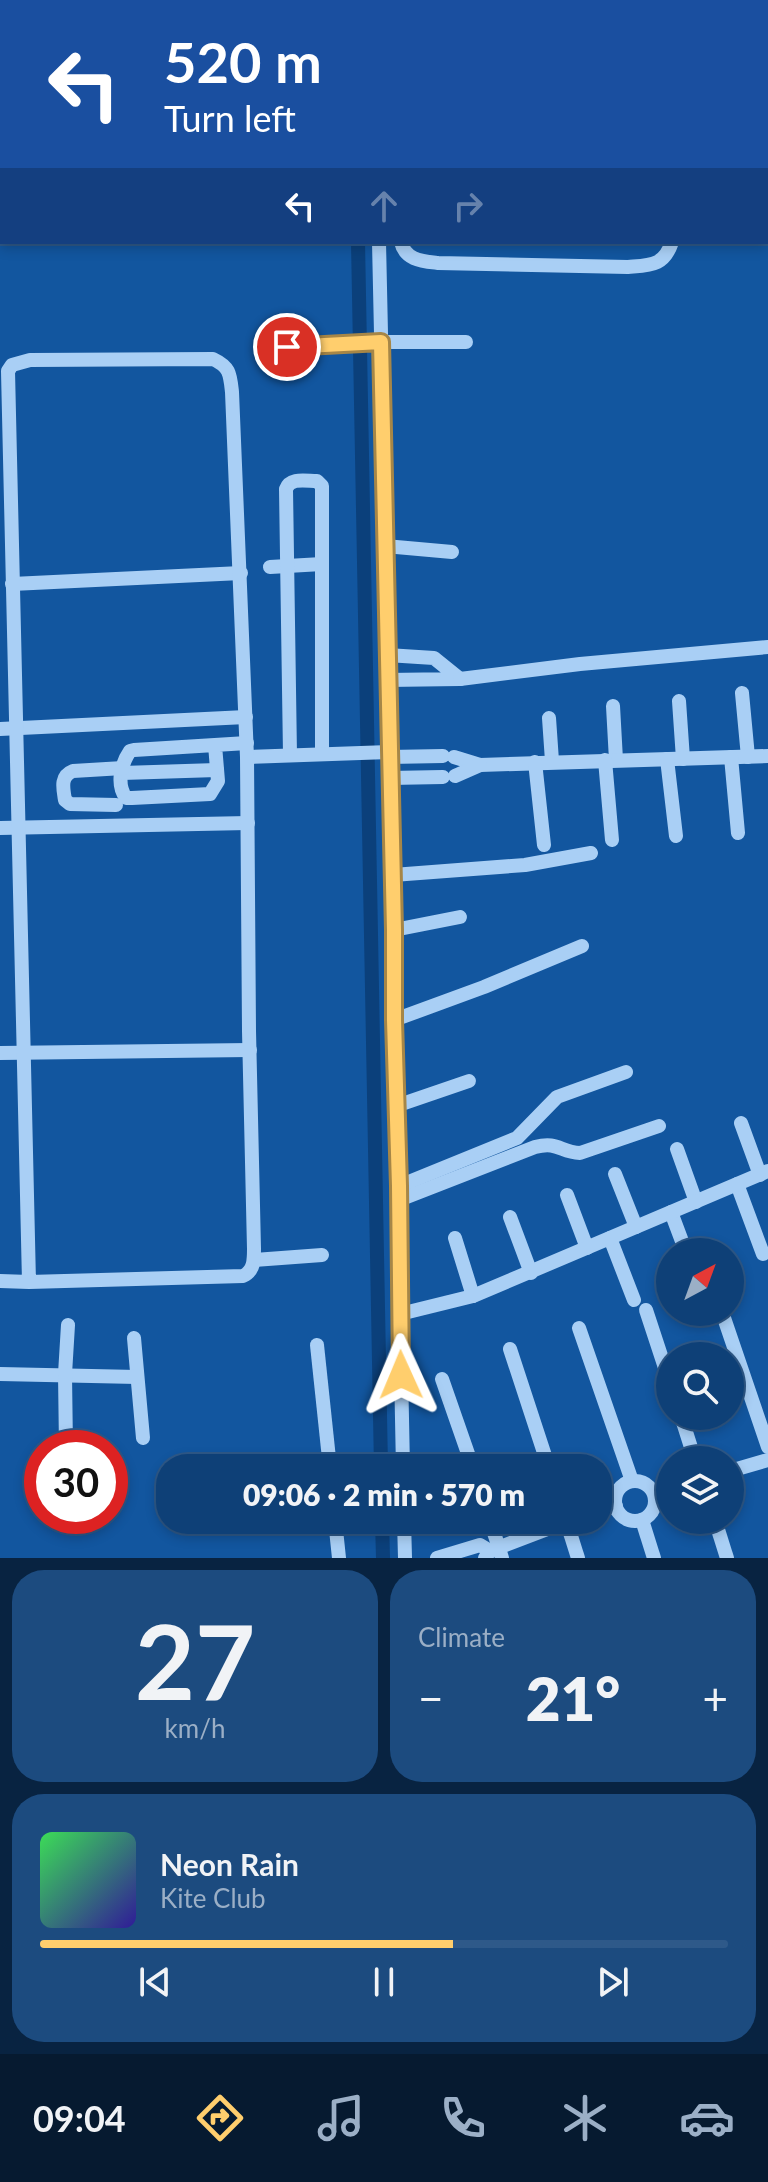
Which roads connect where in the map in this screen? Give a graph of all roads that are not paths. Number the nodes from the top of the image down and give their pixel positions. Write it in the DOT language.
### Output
graph roads {
  1 [pos="379,244"];
  2 [pos="401,244"];
  3 [pos="671,244"];
  4 [pos="373,342"];
  5 [pos="466,342"];
  6 [pos="287,347"];
  7 [pos="385,546"];
  8 [pos="452,552"];
  9 [pos="322,564"];
  10 [pos="288,566"];
  11 [pos="270,567"];
  12 [pos="241,573"];
  13 [pos="12,584"];
  14 [pos="768,647"];
  15 [pos="387,655"];
  16 [pos="460,679"];
  17 [pos="387,680"];
  18 [pos="742,693"];
  19 [pos="679,701"];
  20 [pos="613,706"];
  21 [pos="246,717"];
  22 [pos="549,718"];
  23 [pos="17,728"];
  24 [pos="0,729"];
  25 [pos="215,745"];
  26 [pos="247,750"];
  27 [pos="322,754"];
  28 [pos="389,754"];
  29 [pos="290,755"];
  30 [pos="768,756"];
  31 [pos="731,757"];
  32 [pos="748,757"];
  33 [pos="667,759"];
  34 [pos="683,759"];
  35 [pos="610,760"];
  36 [pos="552,761"];
  37 [pos="535,762"];
  38 [pos="480,765"];
  39 [pos="122,770"];
  40 [pos="217,770"];
  41 [pos="390,778"];
  42 [pos="116,805"];
  43 [pos="248,823"];
  44 [pos="0,828"];
  45 [pos="20,828"];
  46 [pos="738,833"];
  47 [pos="676,836"];
  48 [pos="612,840"];
  49 [pos="544,845"];
  50 [pos="591,853"];
  51 [pos="393,875"];
  52 [pos="460,917"];
  53 [pos="394,930"];
  54 [pos="582,946"];
  55 [pos="394,1020"];
  56 [pos="250,1050"];
  57 [pos="25,1052"];
  58 [pos="0,1053"];
  59 [pos="626,1072"];
  60 [pos="469,1081"];
  61 [pos="396,1106"];
  62 [pos="741,1123"];
  63 [pos="659,1126"];
  64 [pos="677,1149"];
  65 [pos="764,1173"];
  66 [pos="615,1174"];
  67 [pos="737,1184"];
  68 [pos="399,1193"];
  69 [pos="567,1195"];
  70 [pos="696,1202"];
  71 [pos="671,1212"];
  72 [pos="510,1217"];
  73 [pos="636,1227"];
  74 [pos="455,1238"];
  75 [pos="610,1238"];
  76 [pos="681,1238"];
  77 [pos="587,1248"];
  78 [pos="763,1254"];
  79 [pos="322,1255"];
  80 [pos="254,1260"];
  81 [pos="531,1273"];
  82 [pos="0,1281"];
  83 [pos="29,1282"];
  84 [pos="473,1296"];
  85 [pos="634,1300"];
  86 [pos="646,1310"];
  87 [pos="400,1314"];
  88 [pos="68,1325"];
  89 [pos="727,1326"];
  90 [pos="579,1328"];
  91 [pos="134,1338"];
  92 [pos="657,1342"];
  93 [pos="317,1345"];
  94 [pos="510,1349"];
  95 [pos="0,1374"];
  96 [pos="65,1374"];
  97 [pos="137,1377"];
  98 [pos="442,1379"];
  99 [pos="66,1430"];
  100 [pos="143,1438"];
  101 [pos="768,1447"];
  102 [pos="329,1454"];
  103 [pos="403,1454"];
  104 [pos="468,1454"];
  105 [pos="544,1454"];
  106 [pos="768,1460"];
  107 [pos="744,1467"];
  108 [pos="632,1481"];
  109 [pos="654,1493"];
  110 [pos="616,1506"];
  111 [pos="612,1507"];
  112 [pos="642,1520"];
  113 [pos="336,1534"];
  114 [pos="404,1534"];
  115 [pos="492,1534"];
  116 [pos="538,1534"];
  117 [pos="572,1534"];
  118 [pos="719,1534"];
  119 [pos="494,1554"];
  120 [pos="339,1558"];
  121 [pos="405,1558"];
  122 [pos="437,1558"];
  123 [pos="578,1558"];
  124 [pos="654,1558"];
  125 [pos="727,1558"];
  1 -- 4 [label="street"];
  2 -- 3 [label="street"];
  4 -- 5 [label="street"];
  4 -- 6 [label="street"];
  4 -- 7 [label="street"];
  7 -- 8 [label="street"];
  7 -- 15 [label="street"];
  9 -- 10 [label="street"];
  9 -- 10 [label="street"];
  9 -- 27 [label="street"];
  10 -- 11 [label="street"];
  10 -- 29 [label="street"];
  12 -- 13 [label="street"];
  12 -- 13 [label="street"];
  12 -- 21 [label="street"];
  13 -- 23 [label="street"];
  14 -- 16 [label="street"];
  15 -- 16 [label="street"];
  15 -- 17 [label="street"];
  16 -- 17 [label="street"];
  17 -- 28 [label="street"];
  18 -- 32 [label="street"];
  19 -- 34 [label="street"];
  20 -- 35 [label="street"];
  21 -- 23 [label="street"];
  21 -- 26 [label="street"];
  22 -- 36 [label="street"];
  23 -- 24 [label="street"];
  23 -- 45 [label="street"];
  25 -- 26 [label="street"];
  25 -- 39 [label="street"];
  25 -- 40 [label="street"];
  26 -- 29 [label="street"];
  26 -- 43 [label="street"];
  27 -- 28 [label="street"];
  27 -- 29 [label="street"];
  28 -- 38 [label="street"];
  28 -- 41 [label="street"];
  30 -- 32 [label="street"];
  31 -- 32 [label="street"];
  31 -- 34 [label="street"];
  31 -- 46 [label="street"];
  33 -- 34 [label="street"];
  33 -- 35 [label="street"];
  33 -- 47 [label="street"];
  35 -- 36 [label="street"];
  35 -- 48 [label="street"];
  36 -- 37 [label="street"];
  37 -- 38 [label="street"];
  37 -- 49 [label="street"];
  38 -- 41 [label="street"];
  39 -- 40 [label="street"];
  39 -- 40 [label="street"];
  39 -- 42 [label="street"];
  41 -- 51 [label="street"];
  43 -- 45 [label="street"];
  43 -- 56 [label="street"];
  44 -- 45 [label="street"];
  45 -- 57 [label="street"];
  50 -- 51 [label="street"];
  51 -- 53 [label="street"];
  52 -- 53 [label="street"];
  53 -- 55 [label="street"];
  54 -- 55 [label="street"];
  55 -- 61 [label="street"];
  56 -- 57 [label="street"];
  56 -- 80 [label="street"];
  57 -- 58 [label="street"];
  57 -- 83 [label="street"];
  59 -- 68 [label="street"];
  60 -- 61 [label="street"];
  61 -- 68 [label="street"];
  62 -- 65 [label="street"];
  63 -- 68 [label="street"];
  64 -- 70 [label="street"];
  65 -- 67 [label="street"];
  66 -- 73 [label="street"];
  67 -- 70 [label="street"];
  67 -- 78 [label="street"];
  68 -- 87 [label="street"];
  69 -- 77 [label="street"];
  70 -- 71 [label="street"];
  71 -- 73 [label="street"];
  71 -- 76 [label="street"];
  72 -- 81 [label="street"];
  73 -- 75 [label="street"];
  74 -- 84 [label="street"];
  75 -- 77 [label="street"];
  75 -- 85 [label="street"];
  77 -- 81 [label="street"];
  79 -- 80 [label="street"];
  80 -- 83 [label="street"];
  81 -- 84 [label="street"];
  82 -- 83 [label="street"];
  84 -- 87 [label="street"];
  86 -- 92 [label="street"];
  87 -- 103 [label="street"];
  88 -- 96 [label="street"];
  89 -- 101 [label="street"];
  90 -- 108 [label="street"];
  91 -- 97 [label="street"];
  93 -- 102 [label="street"];
  94 -- 105 [label="street"];
  95 -- 96 [label="street"];
  96 -- 97 [label="street"];
  96 -- 99 [label="street"];
  97 -- 100 [label="street"];
  98 -- 104 [label="street"];
  106 -- 107 [label="street"];
  108 -- 109 [label="street"];
  108 -- 110 [label="street"];
  109 -- 112 [label="street"];
  110 -- 111 [label="street"];
  110 -- 112 [label="street"];
  112 -- 124 [label="street"];
  113 -- 120 [label="street"];
  114 -- 121 [label="street"];
  115 -- 119 [label="street"];
  116 -- 119 [label="street"];
  117 -- 123 [label="street"];
  118 -- 125 [label="street"];
  119 -- 122 [label="street"];
}
